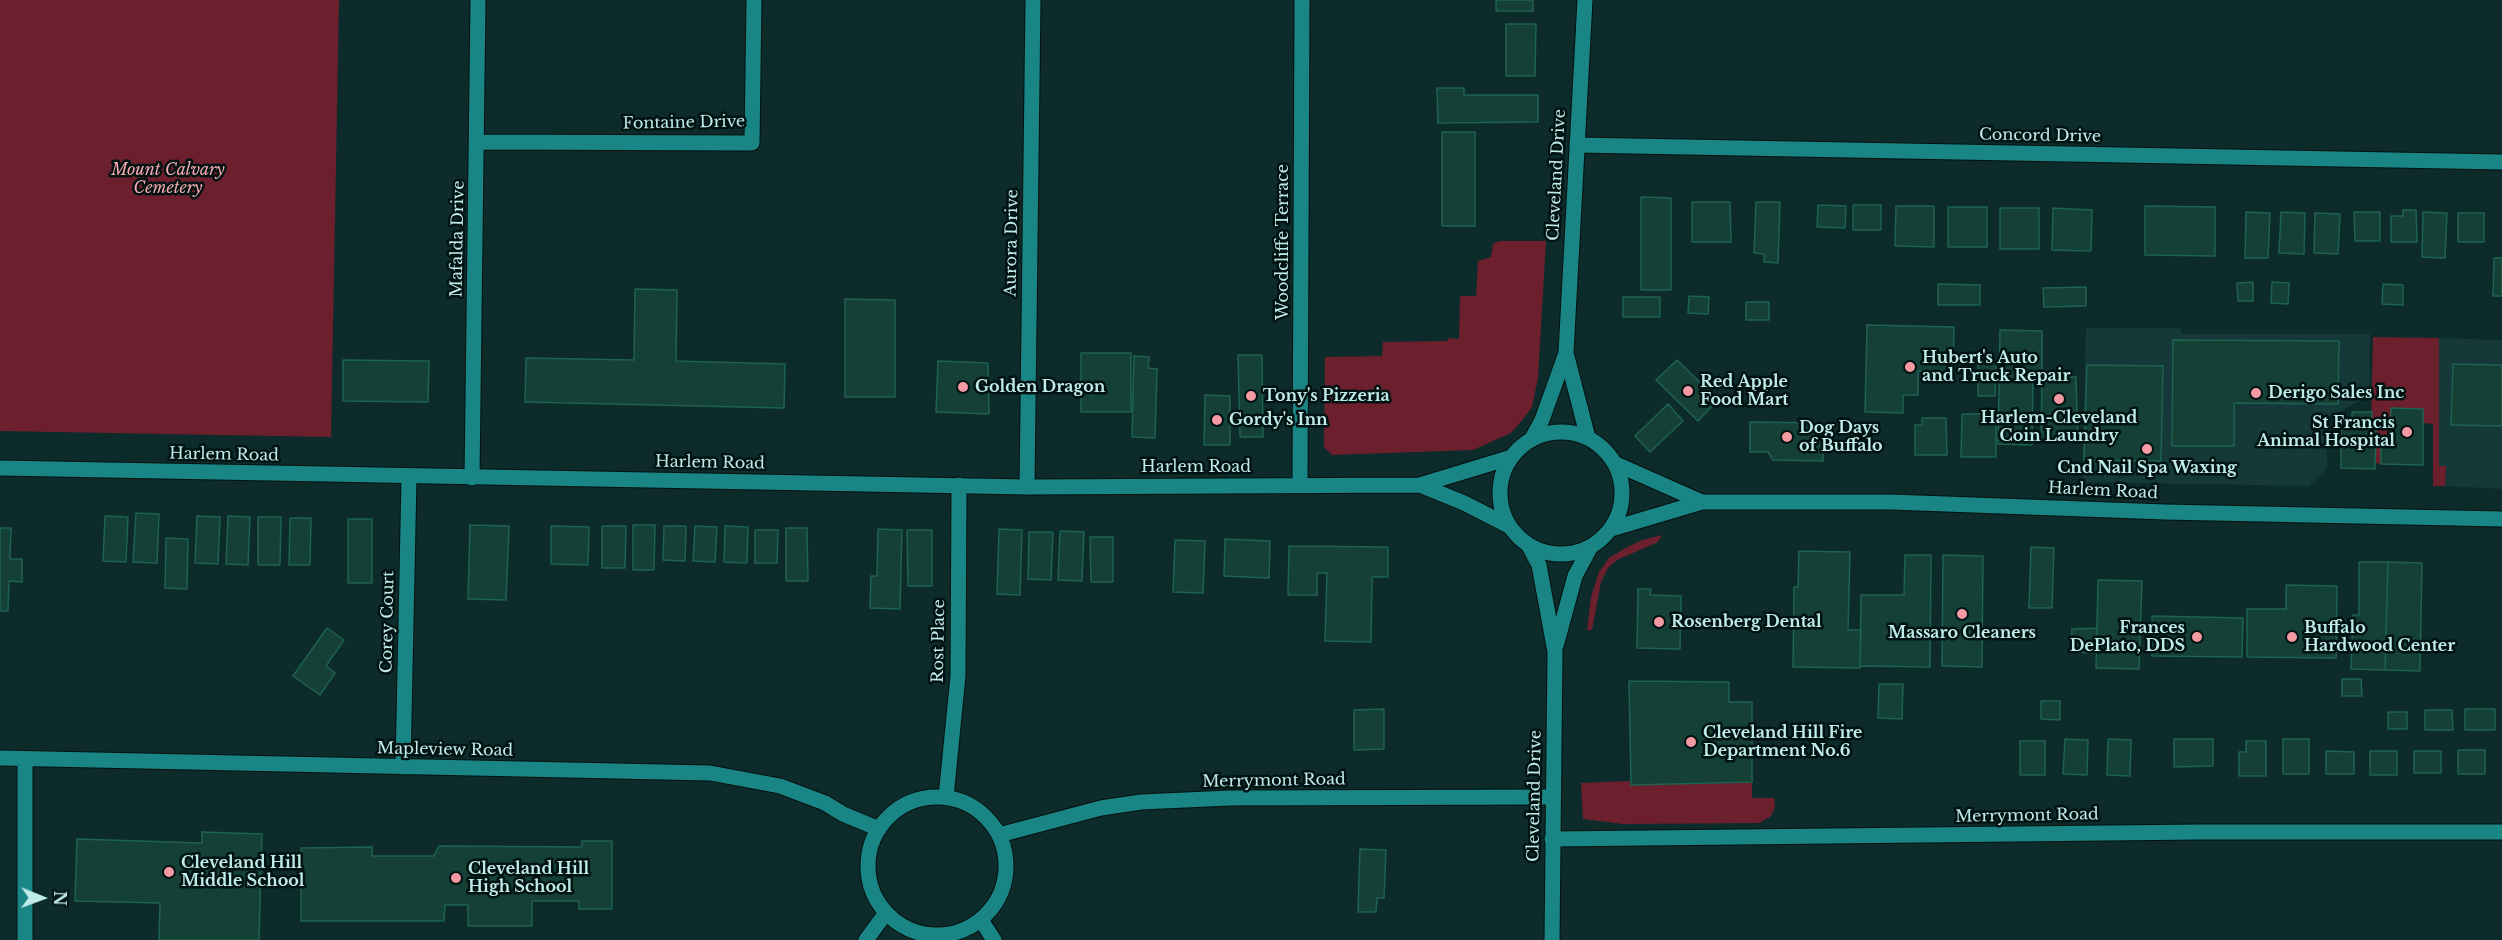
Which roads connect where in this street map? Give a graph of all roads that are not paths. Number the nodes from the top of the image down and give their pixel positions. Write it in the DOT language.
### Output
graph roads {
  1 [pos="478,0"];
  2 [pos="754,0"];
  3 [pos="1033,0"];
  4 [pos="1302,0"];
  5 [pos="1585,0"];
  6 [pos="477,142"];
  7 [pos="1577,146"];
  8 [pos="2502,162"];
  9 [pos="1566,353"];
  10 [pos="1588,438"];
  11 [pos="1531,441"];
  12 [pos="1512,457"];
  13 [pos="1614,463"];
  14 [pos="0,468"];
  15 [pos="409,477"];
  16 [pos="472,478"];
  17 [pos="1300,484"];
  18 [pos="959,485"];
  19 [pos="1420,485"];
  20 [pos="1027,487"];
  21 [pos="1702,502"];
  22 [pos="2502,519"];
  23 [pos="1509,526"];
  24 [pos="1611,529"];
  25 [pos="1529,546"];
  26 [pos="1590,548"];
  27 [pos="1555,652"];
  28 [pos="0,759"];
  29 [pos="25,759"];
  30 [pos="403,767"];
  31 [pos="946,797"];
  32 [pos="1553,797"];
  33 [pos="879,829"];
  34 [pos="2502,832"];
  35 [pos="999,835"];
  36 [pos="1552,839"];
  37 [pos="886,913"];
  38 [pos="981,920"];
  39 [pos="25,940"];
  40 [pos="866,940"];
  41 [pos="994,940"];
  42 [pos="1552,940"];
  1 -- 6 [label="street, Mafalda Drive"];
  2 -- 6 [label="street, Fontaine Drive"];
  3 -- 20 [label="street, Aurora Drive"];
  4 -- 17 [label="street, Woodcliffe Terrace"];
  5 -- 7 [label="street, Cleveland Drive"];
  6 -- 16 [label="street, Mafalda Drive"];
  7 -- 8 [label="street, Concord Drive"];
  7 -- 9 [label="street, Cleveland Drive"];
  9 -- 10 [label="street, Cleveland Drive"];
  9 -- 11 [label="street, Cleveland Drive"];
  10 -- 11 [label="street"];
  10 -- 13 [label="street"];
  11 -- 12 [label="street"];
  12 -- 19 [label="street, Harlem Road"];
  12 -- 23 [label="street"];
  13 -- 21 [label="street, Harlem Road"];
  13 -- 24 [label="street"];
  14 -- 15 [label="street, Harlem Road"];
  15 -- 16 [label="street, Harlem Road"];
  15 -- 30 [label="street, Corey Court"];
  16 -- 18 [label="street, Harlem Road"];
  17 -- 19 [label="street, Harlem Road"];
  17 -- 20 [label="street, Harlem Road"];
  18 -- 20 [label="street, Harlem Road"];
  18 -- 31 [label="street, Rost Place"];
  19 -- 23 [label="street, Harlem Road"];
  21 -- 22 [label="street, Harlem Road"];
  21 -- 24 [label="street, Harlem Road"];
  23 -- 25 [label="street"];
  24 -- 26 [label="street"];
  25 -- 26 [label="street"];
  25 -- 27 [label="street, Cleveland Drive"];
  26 -- 27 [label="street, Cleveland Drive"];
  27 -- 32 [label="street, Cleveland Drive"];
  28 -- 29 [label="street, Mapleview Road"];
  29 -- 30 [label="street, Mapleview Road"];
  29 -- 39 [label="street"];
  30 -- 33 [label="street, Mapleview Road"];
  31 -- 33 [label="street"];
  31 -- 35 [label="street"];
  32 -- 35 [label="street, Merrymont Road"];
  32 -- 36 [label="street, Cleveland Drive"];
  33 -- 37 [label="street"];
  34 -- 36 [label="street, Merrymont Road"];
  35 -- 38 [label="street"];
  36 -- 42 [label="street, Cleveland Drive"];
  37 -- 38 [label="street"];
  37 -- 40 [label="street"];
  38 -- 41 [label="street"];
}
